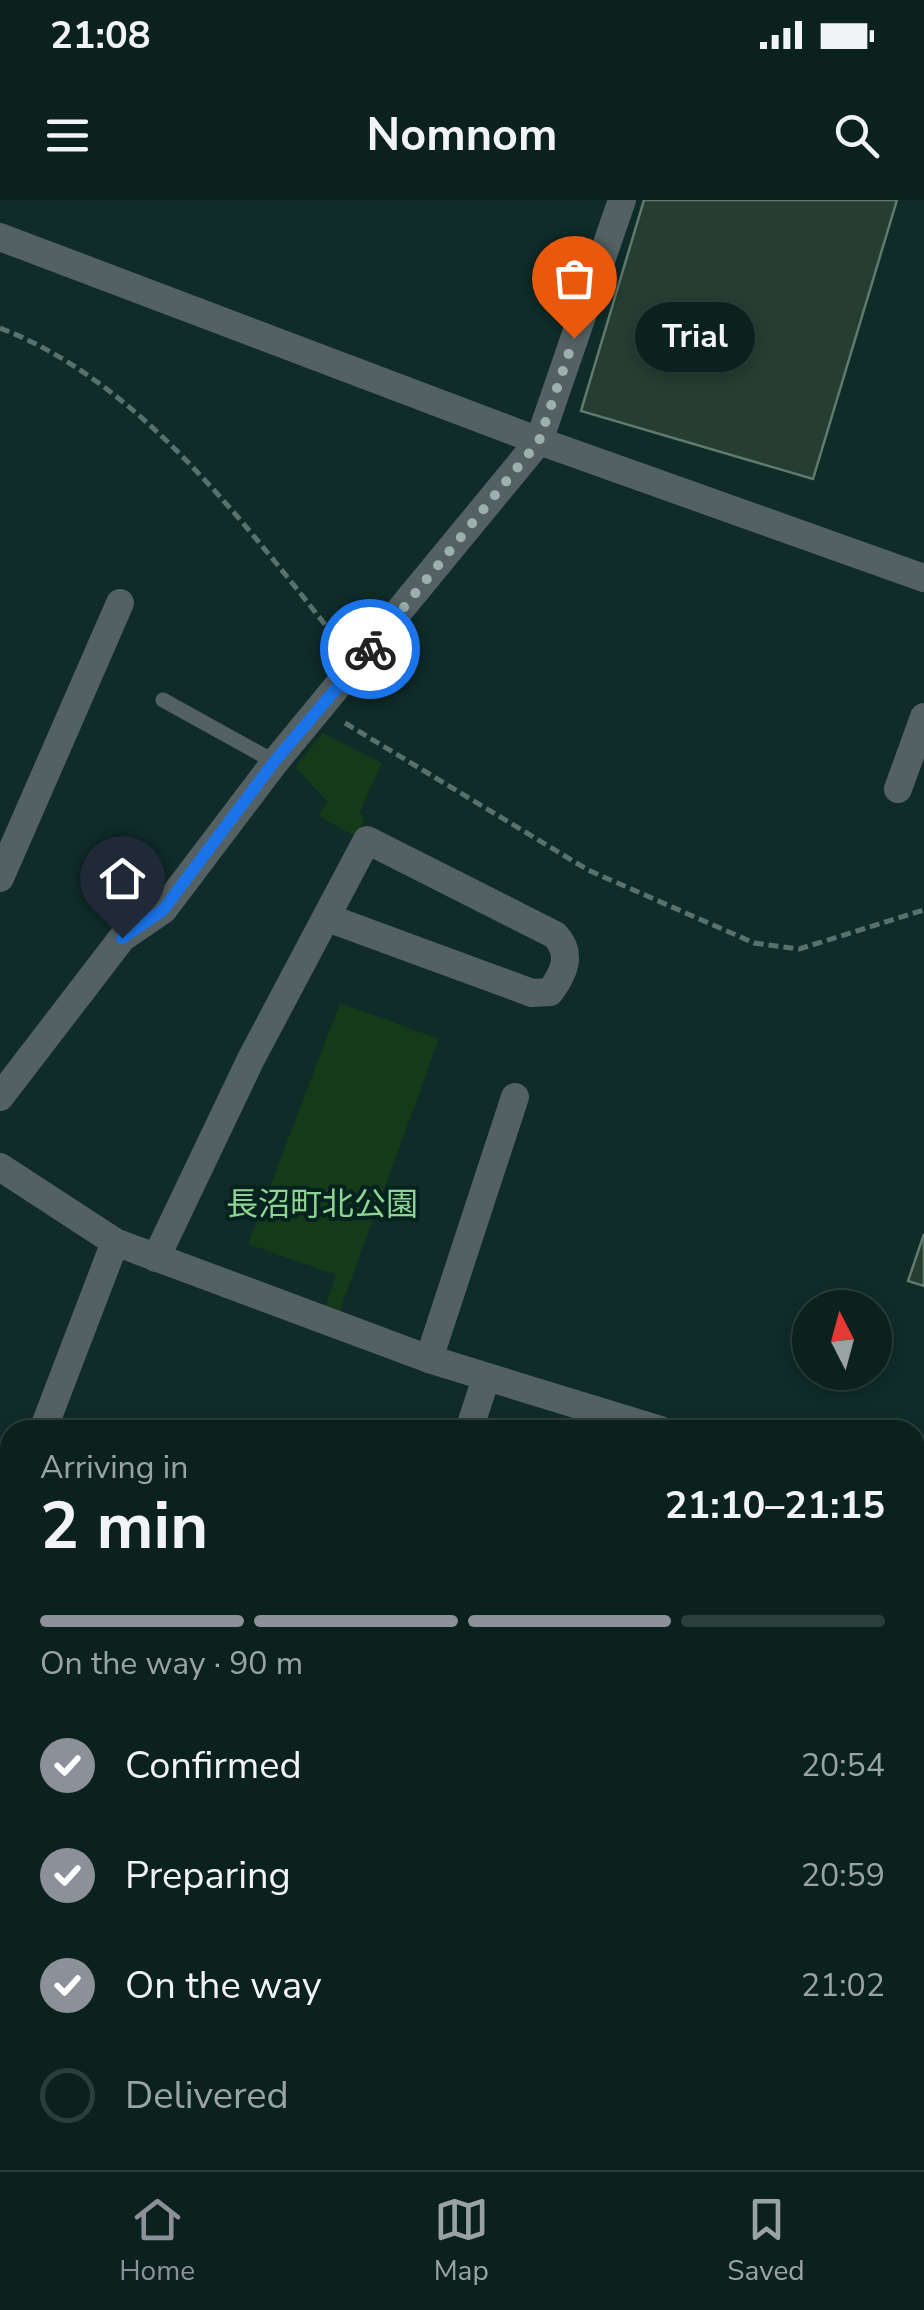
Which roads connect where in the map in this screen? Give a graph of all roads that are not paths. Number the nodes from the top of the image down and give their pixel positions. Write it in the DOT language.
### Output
graph roads {
  1 [pos="622,200"];
  2 [pos="0,237"];
  3 [pos="539,441"];
  4 [pos="924,578"];
  5 [pos="120,603"];
  6 [pos="163,700"];
  7 [pos="924,717"];
  8 [pos="274,762"];
  9 [pos="898,789"];
  10 [pos="0,878"];
  11 [pos="328,918"];
  12 [pos="0,1097"];
  13 [pos="515,1097"];
  14 [pos="0,1166"];
  15 [pos="115,1242"];
  16 [pos="156,1258"];
  17 [pos="429,1359"];
  18 [pos="486,1378"];
  19 [pos="47,1420"];
  20 [pos="473,1420"];
  21 [pos="627,1420"];
  1 -- 3 [label="street"];
  2 -- 3 [label="street"];
  3 -- 4 [label="street"];
  3 -- 8 [label="street"];
  5 -- 10 [label="street"];
  6 -- 8 [label="lane"];
  7 -- 9 [label="street"];
  8 -- 12 [label="street"];
  11 -- 11 [label="street"];
  11 -- 16 [label="street"];
  13 -- 17 [label="street"];
  14 -- 15 [label="street"];
  15 -- 16 [label="street"];
  15 -- 19 [label="street"];
  16 -- 17 [label="street"];
  17 -- 18 [label="street"];
  18 -- 20 [label="street"];
  18 -- 21 [label="street"];
}
